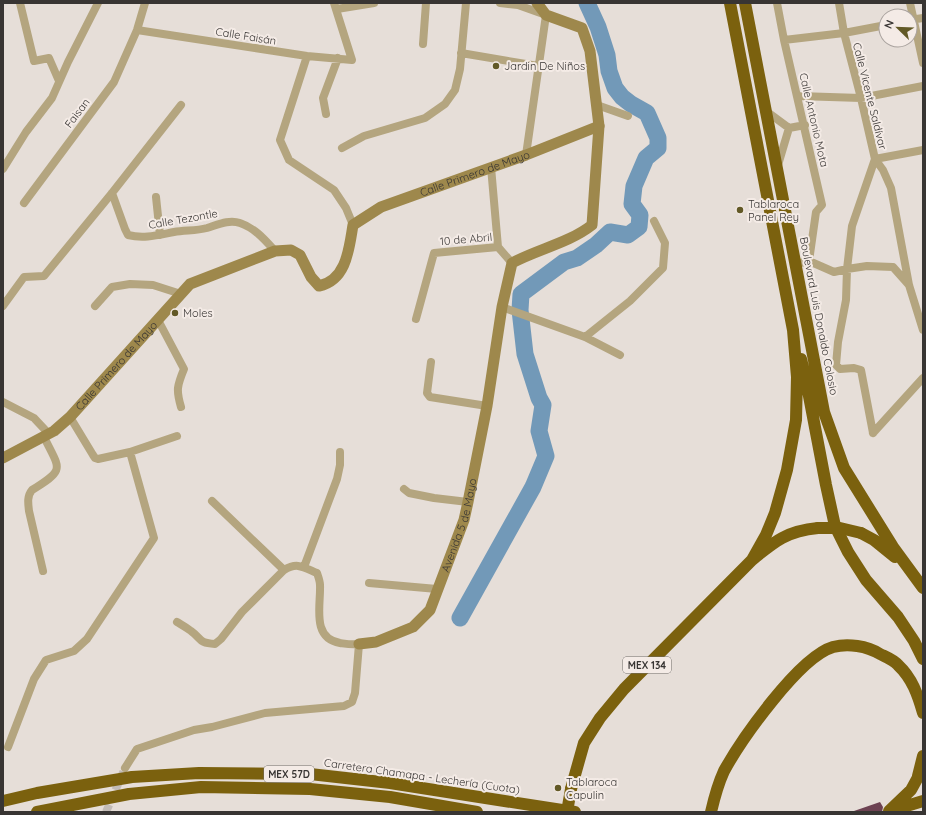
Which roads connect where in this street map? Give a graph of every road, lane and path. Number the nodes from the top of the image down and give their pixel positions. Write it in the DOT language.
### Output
graph roads {
  1 [pos="20,3"];
  2 [pos="98,3"];
  3 [pos="145,3"];
  4 [pos="374,3"];
  5 [pos="426,3"];
  6 [pos="466,3"];
  7 [pos="500,3"];
  8 [pos="537,3"];
  9 [pos="745,3"];
  10 [pos="777,3"];
  11 [pos="839,3"];
  12 [pos="729,5"];
  13 [pos="336,6"];
  14 [pos="546,14"];
  15 [pos="878,27"];
  16 [pos="137,30"];
  17 [pos="844,33"];
  18 [pos="784,40"];
  19 [pos="423,44"];
  20 [pos="918,44"];
  21 [pos="461,53"];
  22 [pos="307,56"];
  23 [pos="338,58"];
  24 [pos="923,64"];
  25 [pos="538,66"];
  26 [pos="60,81"];
  27 [pos="923,86"];
  28 [pos="798,96"];
  29 [pos="861,98"];
  30 [pos="181,105"];
  31 [pos="597,105"];
  32 [pos="766,111"];
  33 [pos="326,114"];
  34 [pos="628,116"];
  35 [pos="805,125"];
  36 [pos="599,126"];
  37 [pos="789,128"];
  38 [pos="342,148"];
  39 [pos="923,150"];
  40 [pos="526,155"];
  41 [pos="875,160"];
  42 [pos="491,167"];
  43 [pos="776,169"];
  44 [pos="3,170"];
  45 [pos="112,193"];
  46 [pos="156,197"];
  47 [pos="24,203"];
  48 [pos="654,221"];
  49 [pos="352,224"];
  50 [pos="160,236"];
  51 [pos="498,247"];
  52 [pos="275,251"];
  53 [pos="809,261"];
  54 [pos="512,263"];
  55 [pos="796,264"];
  56 [pos="847,269"];
  57 [pos="909,285"];
  58 [pos="181,294"];
  59 [pos="3,306"];
  60 [pos="95,306"];
  61 [pos="502,308"];
  62 [pos="416,319"];
  63 [pos="158,320"];
  64 [pos="793,330"];
  65 [pos="923,330"];
  66 [pos="585,337"];
  67 [pos="620,355"];
  68 [pos="431,362"];
  69 [pos="923,378"];
  70 [pos="3,402"];
  71 [pos="487,406"];
  72 [pos="181,407"];
  73 [pos="70,417"];
  74 [pos="47,435"];
  75 [pos="177,436"];
  76 [pos="130,452"];
  77 [pos="340,452"];
  78 [pos="3,458"];
  79 [pos="404,489"];
  80 [pos="212,501"];
  81 [pos="468,502"];
  82 [pos="752,560"];
  83 [pos="304,567"];
  84 [pos="284,570"];
  85 [pos="43,571"];
  86 [pos="911,572"];
  87 [pos="369,583"];
  88 [pos="923,588"];
  89 [pos="437,589"];
  90 [pos="177,622"];
  91 [pos="358,644"];
  92 [pos="923,659"];
  93 [pos="923,713"];
  94 [pos="8,747"];
  95 [pos="923,756"];
  96 [pos="125,768"];
  97 [pos="923,768"];
  98 [pos="918,780"];
  99 [pos="3,801"];
  100 [pos="923,801"];
  101 [pos="712,807"];
  102 [pos="887,811"];
  103 [pos="37,812"];
  104 [pos="477,812"];
  105 [pos="567,812"];
  106 [pos="575,812"];
  1 -- 26 [label="street"];
  2 -- 26 [label="street"];
  3 -- 16 [label="street, Faisan"];
  4 -- 13 [label="street"];
  5 -- 19 [label="street"];
  6 -- 21 [label="street"];
  7 -- 14 [label="street"];
  8 -- 14 [label="street"];
  9 -- 32 [label="highway, Boulevard Luis Donaldo Colosio"];
  10 -- 18 [label="street, Calle Antonio Mota"];
  11 -- 17 [label="street, Calle Vicente Saldívar"];
  12 -- 64 [label="highway"];
  13 -- 23 [label="street, Calle Faisán"];
  14 -- 25 [label="street"];
  14 -- 31 [label="street"];
  15 -- 17 [label="street"];
  16 -- 22 [label="street, Calle Faisán"];
  16 -- 47 [label="street, Faisan"];
  17 -- 18 [label="street"];
  17 -- 29 [label="street, Calle Vicente Saldívar"];
  18 -- 28 [label="street, Calle Antonio Mota"];
  20 -- 24 [label="street"];
  21 -- 25 [label="street"];
  21 -- 38 [label="street"];
  22 -- 23 [label="street, Calle Faisán"];
  22 -- 49 [label="street, Calle Primero de Mayo"];
  23 -- 33 [label="street"];
  25 -- 40 [label="street"];
  26 -- 44 [label="street"];
  27 -- 29 [label="street"];
  28 -- 29 [label="street"];
  28 -- 35 [label="street, Calle Antonio Mota"];
  29 -- 41 [label="street, Calle Vicente Saldívar"];
  30 -- 45 [label="street"];
  31 -- 34 [label="street"];
  31 -- 36 [label="street"];
  32 -- 37 [label="street"];
  32 -- 43 [label="highway, Boulevard Luis Donaldo Colosio"];
  35 -- 37 [label="street"];
  35 -- 53 [label="street, Calle Antonio Mota"];
  36 -- 40 [label="street, Calle Primero de Mayo"];
  36 -- 54 [label="street"];
  37 -- 43 [label="street"];
  39 -- 41 [label="street"];
  40 -- 42 [label="street, Calle Primero de Mayo"];
  41 -- 56 [label="street"];
  41 -- 57 [label="street, Calle Vicente Saldívar"];
  42 -- 49 [label="street, Calle Primero de Mayo"];
  42 -- 51 [label="street"];
  43 -- 55 [label="highway, Boulevard Luis Donaldo Colosio"];
  45 -- 50 [label="street, Calle Tezontle"];
  45 -- 59 [label="street"];
  46 -- 50 [label="street"];
  48 -- 66 [label="street"];
  49 -- 52 [label="street, Calle Primero de Mayo"];
  50 -- 52 [label="street, Calle Tezontle"];
  51 -- 54 [label="street, 10 de Abril"];
  51 -- 62 [label="street, 10 de Abril"];
  52 -- 58 [label="street, Calle Primero de Mayo"];
  53 -- 55 [label="street"];
  53 -- 56 [label="street"];
  54 -- 61 [label="street, Avenida 5 de Mayo"];
  55 -- 86 [label="highway, Boulevard Luis Donaldo Colosio"];
  56 -- 57 [label="street"];
  56 -- 69 [label="street"];
  57 -- 65 [label="street, Calle Vicente Saldívar"];
  58 -- 60 [label="street"];
  58 -- 63 [label="street, Calle Primero de Mayo"];
  61 -- 66 [label="street"];
  61 -- 71 [label="street, Avenida 5 de Mayo"];
  63 -- 72 [label="street"];
  63 -- 73 [label="street, Calle Primero de Mayo"];
  64 -- 82 [label="highway"];
  64 -- 92 [label="highway"];
  66 -- 67 [label="street"];
  68 -- 71 [label="street"];
  70 -- 74 [label="street"];
  71 -- 81 [label="street, Avenida 5 de Mayo"];
  73 -- 74 [label="street, Calle Primero de Mayo"];
  73 -- 76 [label="street"];
  74 -- 78 [label="street, Calle Primero de Mayo"];
  74 -- 85 [label="street"];
  75 -- 76 [label="street"];
  76 -- 94 [label="street"];
  77 -- 83 [label="street"];
  79 -- 81 [label="street"];
  80 -- 84 [label="street"];
  81 -- 89 [label="street, Avenida 5 de Mayo"];
  82 -- 86 [label="highway, bridge"];
  82 -- 105 [label="highway, MEX 134, bridge"];
  83 -- 84 [label="street"];
  83 -- 91 [label="street, Avenida 5 de Mayo"];
  84 -- 90 [label="street"];
  86 -- 88 [label="highway, Boulevard Luis Donaldo Colosio"];
  87 -- 89 [label="street"];
  89 -- 91 [label="street, Avenida 5 de Mayo"];
  91 -- 96 [label="street"];
  93 -- 101 [label="highway"];
  95 -- 98 [label="highway"];
  97 -- 98 [label="highway"];
  98 -- 102 [label="highway"];
  99 -- 106 [label="highway, Carretera Chamapa - Lechería (Cuota) / MEX 57D"];
  100 -- 102 [label="highway"];
  103 -- 104 [label="highway, MEX 57D"];
}
